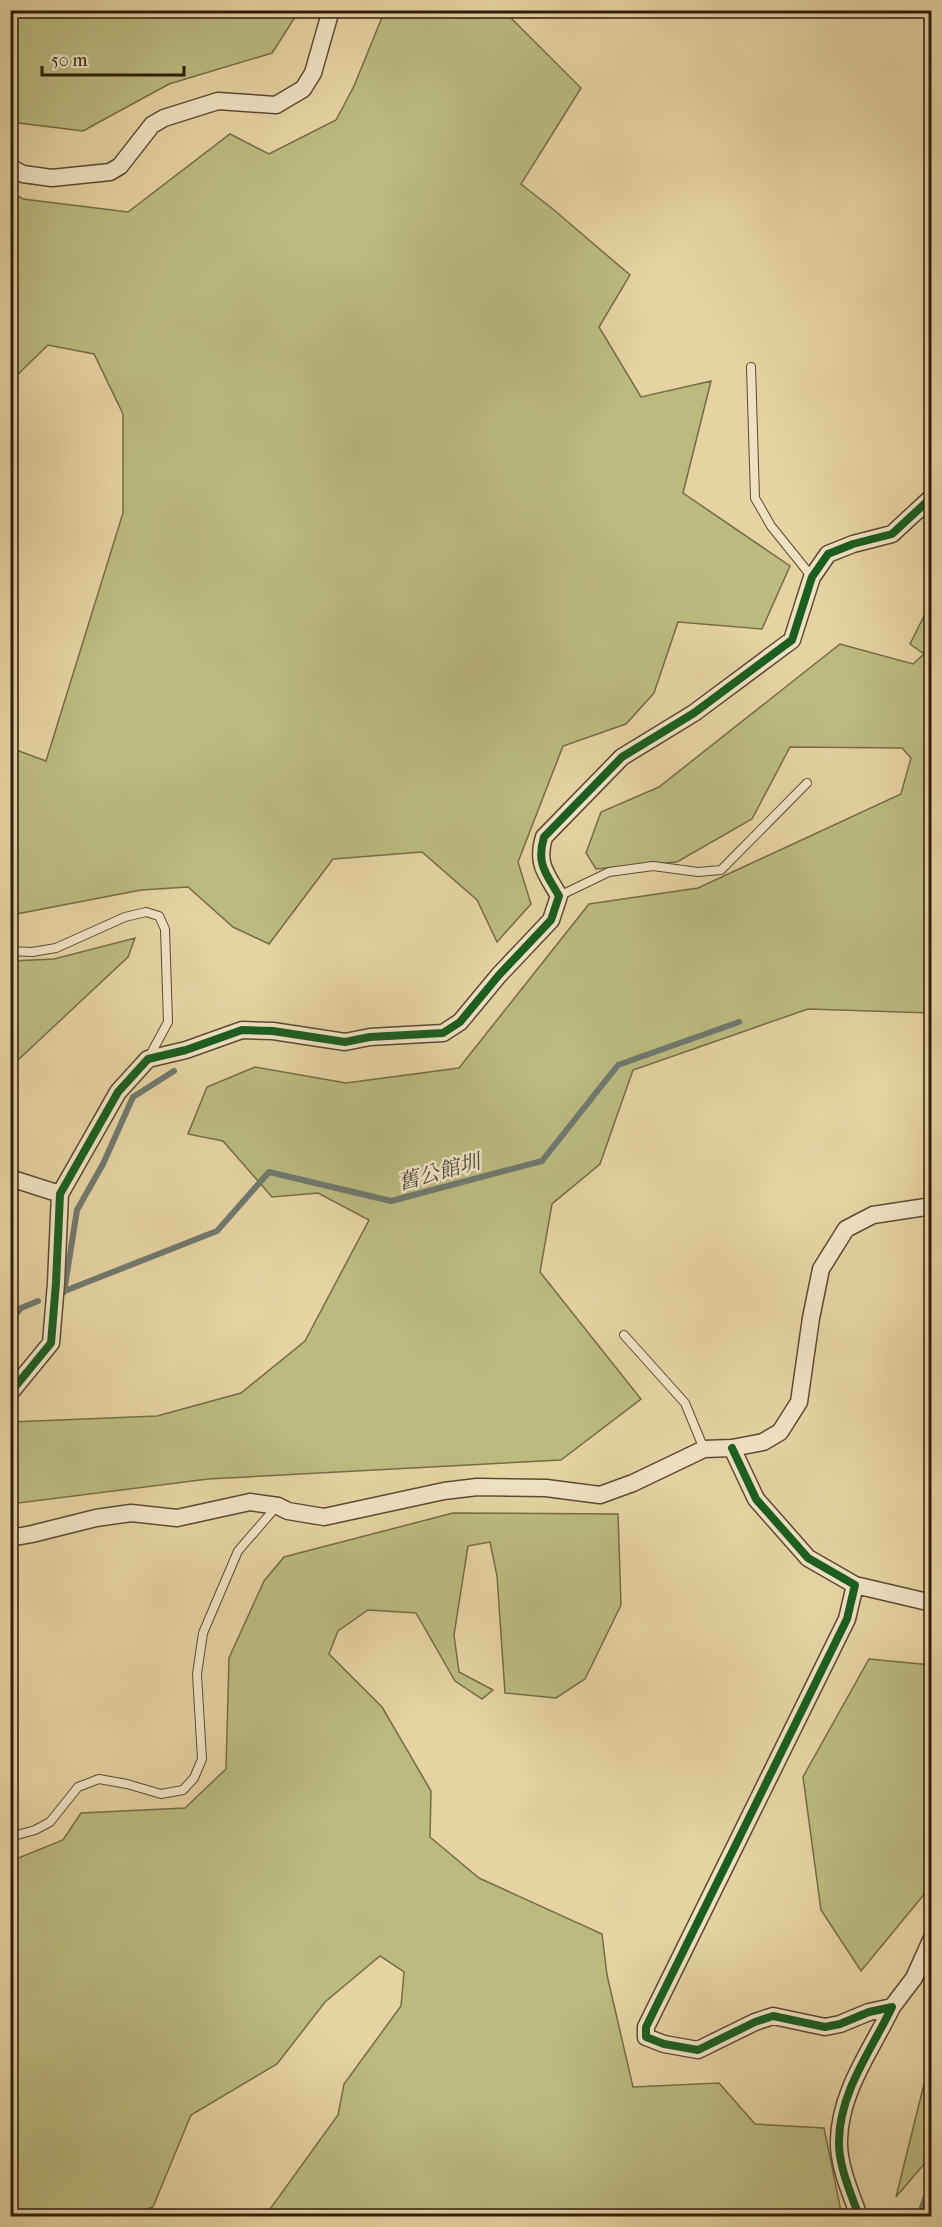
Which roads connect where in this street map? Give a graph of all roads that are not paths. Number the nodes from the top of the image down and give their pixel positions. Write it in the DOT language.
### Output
graph roads {
  1 [pos="331,10"];
  2 [pos="10,167"];
  3 [pos="751,367"];
  4 [pos="932,497"];
  5 [pos="812,577"];
  6 [pos="807,783"];
  7 [pos="559,896"];
  8 [pos="10,951"];
  9 [pos="148,1059"];
  10 [pos="10,1178"];
  11 [pos="60,1194"];
  12 [pos="932,1206"];
  13 [pos="624,1335"];
  14 [pos="10,1393"];
  15 [pos="732,1448"];
  16 [pos="704,1449"];
  17 [pos="278,1506"];
  18 [pos="10,1538"];
  19 [pos="855,1585"];
  20 [pos="932,1603"];
  21 [pos="10,1837"];
  22 [pos="932,1938"];
  23 [pos="892,2007"];
  24 [pos="859,2217"];
  1 -- 2 [label="street"];
  3 -- 5 [label="lane"];
  4 -- 5 [label="street"];
  5 -- 7 [label="street"];
  6 -- 7 [label="lane"];
  7 -- 9 [label="street"];
  8 -- 9 [label="lane"];
  9 -- 11 [label="street"];
  10 -- 11 [label="street"];
  11 -- 14 [label="street"];
  12 -- 15 [label="street"];
  13 -- 16 [label="lane"];
  15 -- 16 [label="street"];
  15 -- 19 [label="street"];
  16 -- 17 [label="street"];
  17 -- 18 [label="street"];
  17 -- 21 [label="lane"];
  19 -- 20 [label="street"];
  19 -- 23 [label="street"];
  22 -- 23 [label="street"];
  23 -- 24 [label="street"];
}
